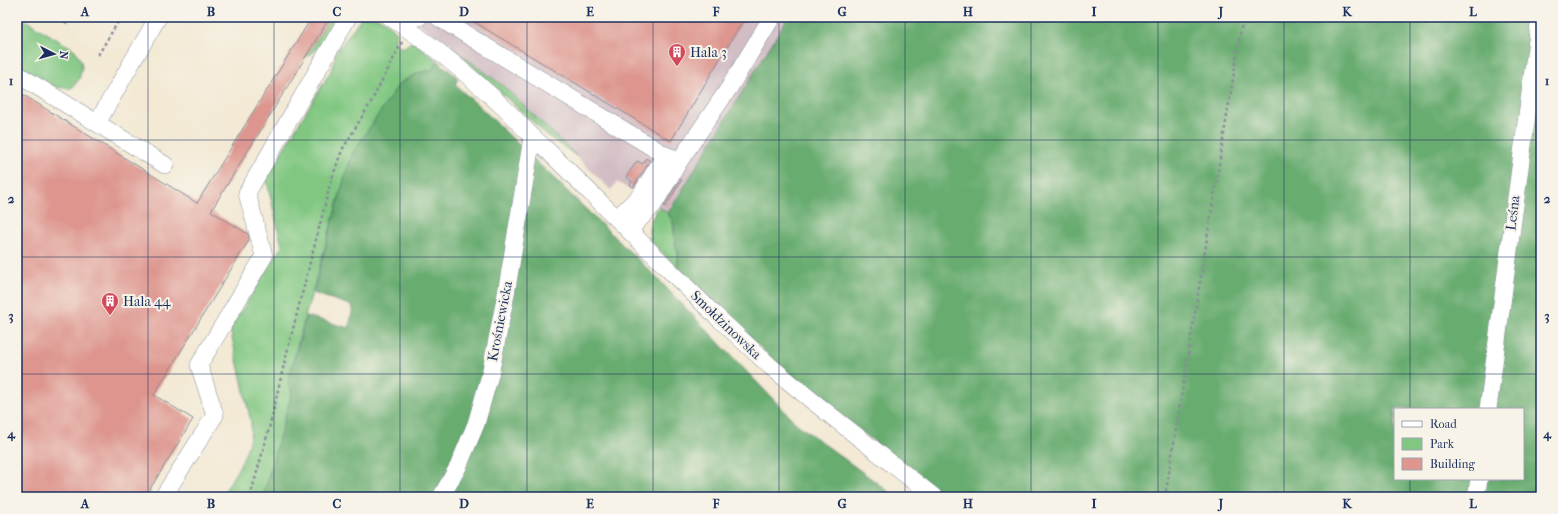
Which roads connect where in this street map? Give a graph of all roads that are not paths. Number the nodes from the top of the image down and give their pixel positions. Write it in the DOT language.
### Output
graph roads {
  1 [pos="158,17"];
  2 [pos="348,17"];
  3 [pos="433,17"];
  4 [pos="772,17"];
  5 [pos="1540,17"];
  6 [pos="404,21"];
  7 [pos="17,74"];
  8 [pos="97,123"];
  9 [pos="532,138"];
  10 [pos="672,158"];
  11 [pos="165,166"];
  12 [pos="623,224"];
  13 [pos="1488,408"];
  14 [pos="1479,480"];
  15 [pos="163,497"];
  16 [pos="441,497"];
  17 [pos="934,497"];
  18 [pos="1476,497"];
  1 -- 8 [label="street"];
  2 -- 15 [label="street"];
  3 -- 10 [label="street"];
  4 -- 10 [label="street"];
  5 -- 13 [label="street, Leśna"];
  6 -- 9 [label="street, Smołdzinowska"];
  7 -- 8 [label="street"];
  8 -- 11 [label="street"];
  9 -- 12 [label="street, Smołdzinowska"];
  9 -- 16 [label="street, Krośniewicka"];
  10 -- 12 [label="street"];
  12 -- 17 [label="street, Smołdzinowska"];
  14 -- 18 [label="street"];
}
